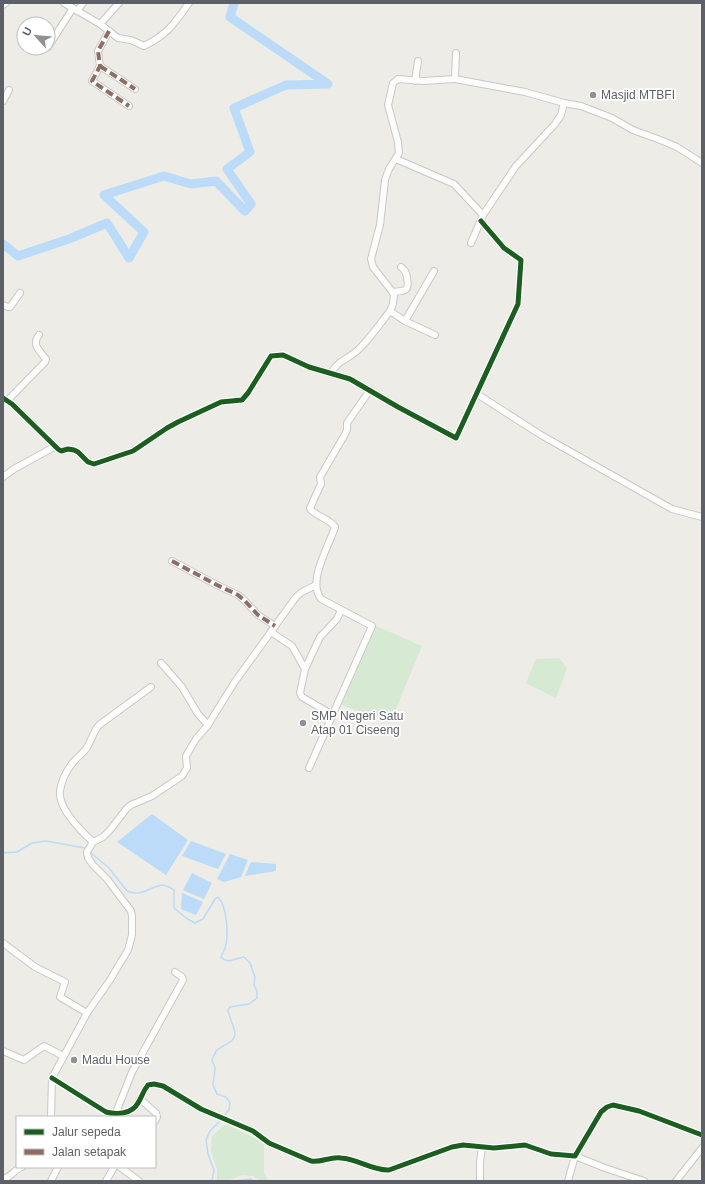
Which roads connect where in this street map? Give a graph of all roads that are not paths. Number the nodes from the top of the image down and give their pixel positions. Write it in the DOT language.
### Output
graph roads {
  1 [pos="6,3"];
  2 [pos="64,3"];
  3 [pos="83,3"];
  4 [pos="119,3"];
  5 [pos="189,3"];
  6 [pos="3,5"];
  7 [pos="75,9"];
  8 [pos="100,24"];
  9 [pos="108,31"];
  10 [pos="56,37"];
  11 [pos="456,53"];
  12 [pos="418,61"];
  13 [pos="100,66"];
  14 [pos="454,79"];
  15 [pos="415,81"];
  16 [pos="135,89"];
  17 [pos="9,90"];
  18 [pos="3,101"];
  19 [pos="564,103"];
  20 [pos="129,106"];
  21 [pos="396,159"];
  22 [pos="702,163"];
  23 [pos="482,218"];
  24 [pos="471,242"];
  25 [pos="402,267"];
  26 [pos="434,271"];
  27 [pos="392,292"];
  28 [pos="20,293"];
  29 [pos="3,304"];
  30 [pos="390,311"];
  31 [pos="405,321"];
  32 [pos="39,335"];
  33 [pos="435,335"];
  34 [pos="331,373"];
  35 [pos="370,390"];
  36 [pos="477,394"];
  37 [pos="5,399"];
  38 [pos="54,447"];
  39 [pos="3,477"];
  40 [pos="702,517"];
  41 [pos="172,562"];
  42 [pos="316,585"];
  43 [pos="341,610"];
  44 [pos="275,626"];
  45 [pos="271,632"];
  46 [pos="161,663"];
  47 [pos="305,668"];
  48 [pos="151,687"];
  49 [pos="332,715"];
  50 [pos="208,725"];
  51 [pos="309,768"];
  52 [pos="92,842"];
  53 [pos="3,943"];
  54 [pos="175,972"];
  55 [pos="86,1013"];
  56 [pos="3,1051"];
  57 [pos="63,1056"];
  58 [pos="52,1078"];
  59 [pos="140,1099"];
  60 [pos="51,1116"];
  61 [pos="116,1116"];
  62 [pos="156,1118"];
  63 [pos="702,1135"];
  64 [pos="482,1147"];
  65 [pos="702,1148"];
  66 [pos="575,1156"];
  67 [pos="20,1168"];
  68 [pos="58,1168"];
  69 [pos="113,1168"];
  70 [pos="121,1168"];
  71 [pos="3,1179"];
  72 [pos="51,1181"];
  73 [pos="106,1181"];
  74 [pos="139,1181"];
  75 [pos="480,1181"];
  76 [pos="568,1181"];
  77 [pos="644,1181"];
  78 [pos="676,1181"];
  1 -- 6 [label="street"];
  2 -- 7 [label="street"];
  3 -- 7 [label="street"];
  4 -- 8 [label="street"];
  5 -- 9 [label="street"];
  7 -- 8 [label="street"];
  7 -- 10 [label="street"];
  8 -- 9 [label="street"];
  9 -- 13 [label="street"];
  11 -- 14 [label="street"];
  12 -- 15 [label="street"];
  13 -- 16 [label="street"];
  13 -- 20 [label="street"];
  14 -- 15 [label="street"];
  14 -- 19 [label="street"];
  15 -- 21 [label="street"];
  17 -- 18 [label="street"];
  19 -- 22 [label="street"];
  19 -- 23 [label="street"];
  21 -- 23 [label="street"];
  21 -- 27 [label="street"];
  23 -- 24 [label="street"];
  23 -- 36 [label="street"];
  25 -- 27 [label="street"];
  26 -- 31 [label="street"];
  27 -- 30 [label="street"];
  28 -- 29 [label="street"];
  30 -- 31 [label="street"];
  30 -- 34 [label="street"];
  31 -- 33 [label="street"];
  32 -- 37 [label="street"];
  34 -- 35 [label="street"];
  34 -- 38 [label="street"];
  35 -- 36 [label="street"];
  35 -- 42 [label="street"];
  36 -- 40 [label="street"];
  37 -- 38 [label="street"];
  38 -- 39 [label="street"];
  41 -- 44 [label="street"];
  42 -- 43 [label="street"];
  42 -- 44 [label="street"];
  43 -- 47 [label="street"];
  43 -- 49 [label="street"];
  44 -- 45 [label="street"];
  45 -- 47 [label="street"];
  45 -- 50 [label="street"];
  46 -- 50 [label="street"];
  47 -- 49 [label="street"];
  48 -- 52 [label="street"];
  49 -- 51 [label="street"];
  50 -- 52 [label="street"];
  52 -- 55 [label="street"];
  53 -- 55 [label="street"];
  54 -- 61 [label="street"];
  55 -- 57 [label="street"];
  56 -- 57 [label="street"];
  57 -- 58 [label="street"];
  58 -- 60 [label="street"];
  58 -- 61 [label="street"];
  59 -- 61 [label="street"];
  59 -- 62 [label="street"];
  59 -- 64 [label="street"];
  63 -- 66 [label="street"];
  64 -- 66 [label="street"];
  64 -- 75 [label="street"];
  65 -- 78 [label="street"];
  66 -- 76 [label="street"];
  66 -- 77 [label="street"];
  67 -- 71 [label="street"];
  68 -- 72 [label="street"];
  69 -- 73 [label="street"];
  70 -- 74 [label="street"];
}
